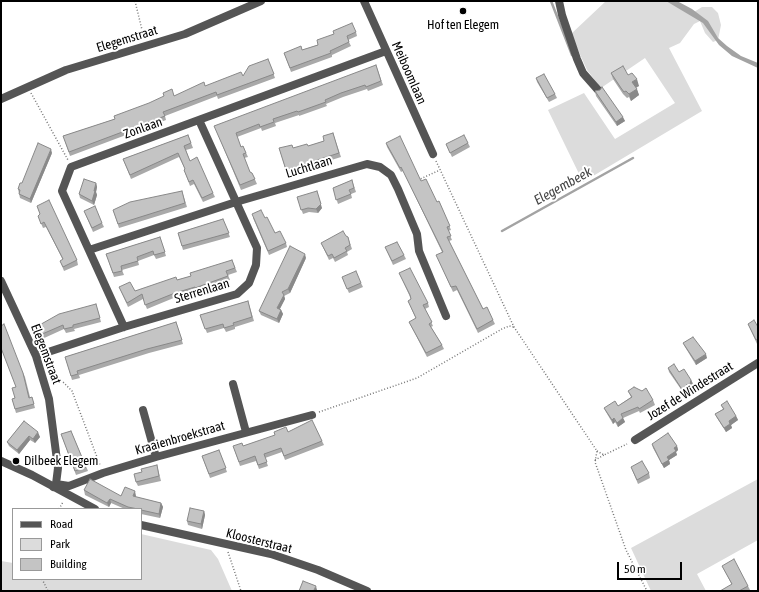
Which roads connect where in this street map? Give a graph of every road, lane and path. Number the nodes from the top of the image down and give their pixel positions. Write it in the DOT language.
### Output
graph roads {
  1 [pos="135,1"];
  2 [pos="260,1"];
  3 [pos="364,1"];
  4 [pos="559,1"];
  5 [pos="146,46"];
  6 [pos="386,51"];
  7 [pos="27,86"];
  8 [pos="598,90"];
  9 [pos="1,99"];
  10 [pos="199,120"];
  11 [pos="432,154"];
  12 [pos="71,167"];
  13 [pos="441,170"];
  14 [pos="412,183"];
  15 [pos="236,202"];
  16 [pos="89,250"];
  17 [pos="1,281"];
  18 [pos="446,316"];
  19 [pos="124,327"];
  20 [pos="514,327"];
  21 [pos="36,356"];
  22 [pos="758,363"];
  23 [pos="43,375"];
  24 [pos="233,384"];
  25 [pos="143,410"];
  26 [pos="312,415"];
  27 [pos="246,432"];
  28 [pos="635,440"];
  29 [pos="597,451"];
  30 [pos="604,455"];
  31 [pos="156,457"];
  32 [pos="595,460"];
  33 [pos="1,461"];
  34 [pos="103,473"];
  35 [pos="55,486"];
  36 [pos="93,508"];
  37 [pos="142,525"];
  38 [pos="225,545"];
  39 [pos="42,580"];
  40 [pos="48,591"];
  41 [pos="240,591"];
  42 [pos="367,591"];
  43 [pos="648,591"];
  1 -- 5 [label="path"];
  2 -- 5 [label="street, Elegemstraat"];
  3 -- 6 [label="street, Meiboomlaan"];
  4 -- 8 [label="street"];
  5 -- 7 [label="street, Elegemstraat"];
  6 -- 10 [label="street, Zonlaan"];
  6 -- 11 [label="street, Meiboomlaan"];
  7 -- 9 [label="street, Elegemstraat"];
  7 -- 12 [label="path"];
  10 -- 12 [label="street, Zonlaan"];
  10 -- 15 [label="street, Sterrenlaan"];
  11 -- 13 [label="path"];
  12 -- 16 [label="street"];
  13 -- 14 [label="path"];
  13 -- 20 [label="path"];
  15 -- 16 [label="street, Luchtlaan"];
  15 -- 18 [label="street, Luchtlaan"];
  15 -- 19 [label="street, Sterrenlaan"];
  16 -- 19 [label="street"];
  17 -- 21 [label="street, Elegemstraat"];
  19 -- 21 [label="street, Sterrenlaan"];
  20 -- 26 [label="path"];
  20 -- 29 [label="path"];
  21 -- 23 [label="street, Elegemstraat"];
  22 -- 28 [label="street, Jozef de Windestraat"];
  23 -- 34 [label="path"];
  23 -- 35 [label="street, Elegemstraat"];
  24 -- 27 [label="street"];
  25 -- 31 [label="street"];
  26 -- 27 [label="street, Kraaienbroekstraat"];
  27 -- 31 [label="street, Kraaienbroekstraat"];
  28 -- 30 [label="path"];
  29 -- 30 [label="path"];
  29 -- 32 [label="path"];
  30 -- 32 [label="path"];
  31 -- 34 [label="street, Kraaienbroekstraat"];
  32 -- 43 [label="path"];
  33 -- 35 [label="street"];
  34 -- 35 [label="street, Kraaienbroekstraat"];
  35 -- 36 [label="street"];
  37 -- 38 [label="street, Kloosterstraat"];
  38 -- 41 [label="path"];
  38 -- 42 [label="street, Kloosterstraat"];
  39 -- 40 [label="path"];
}
